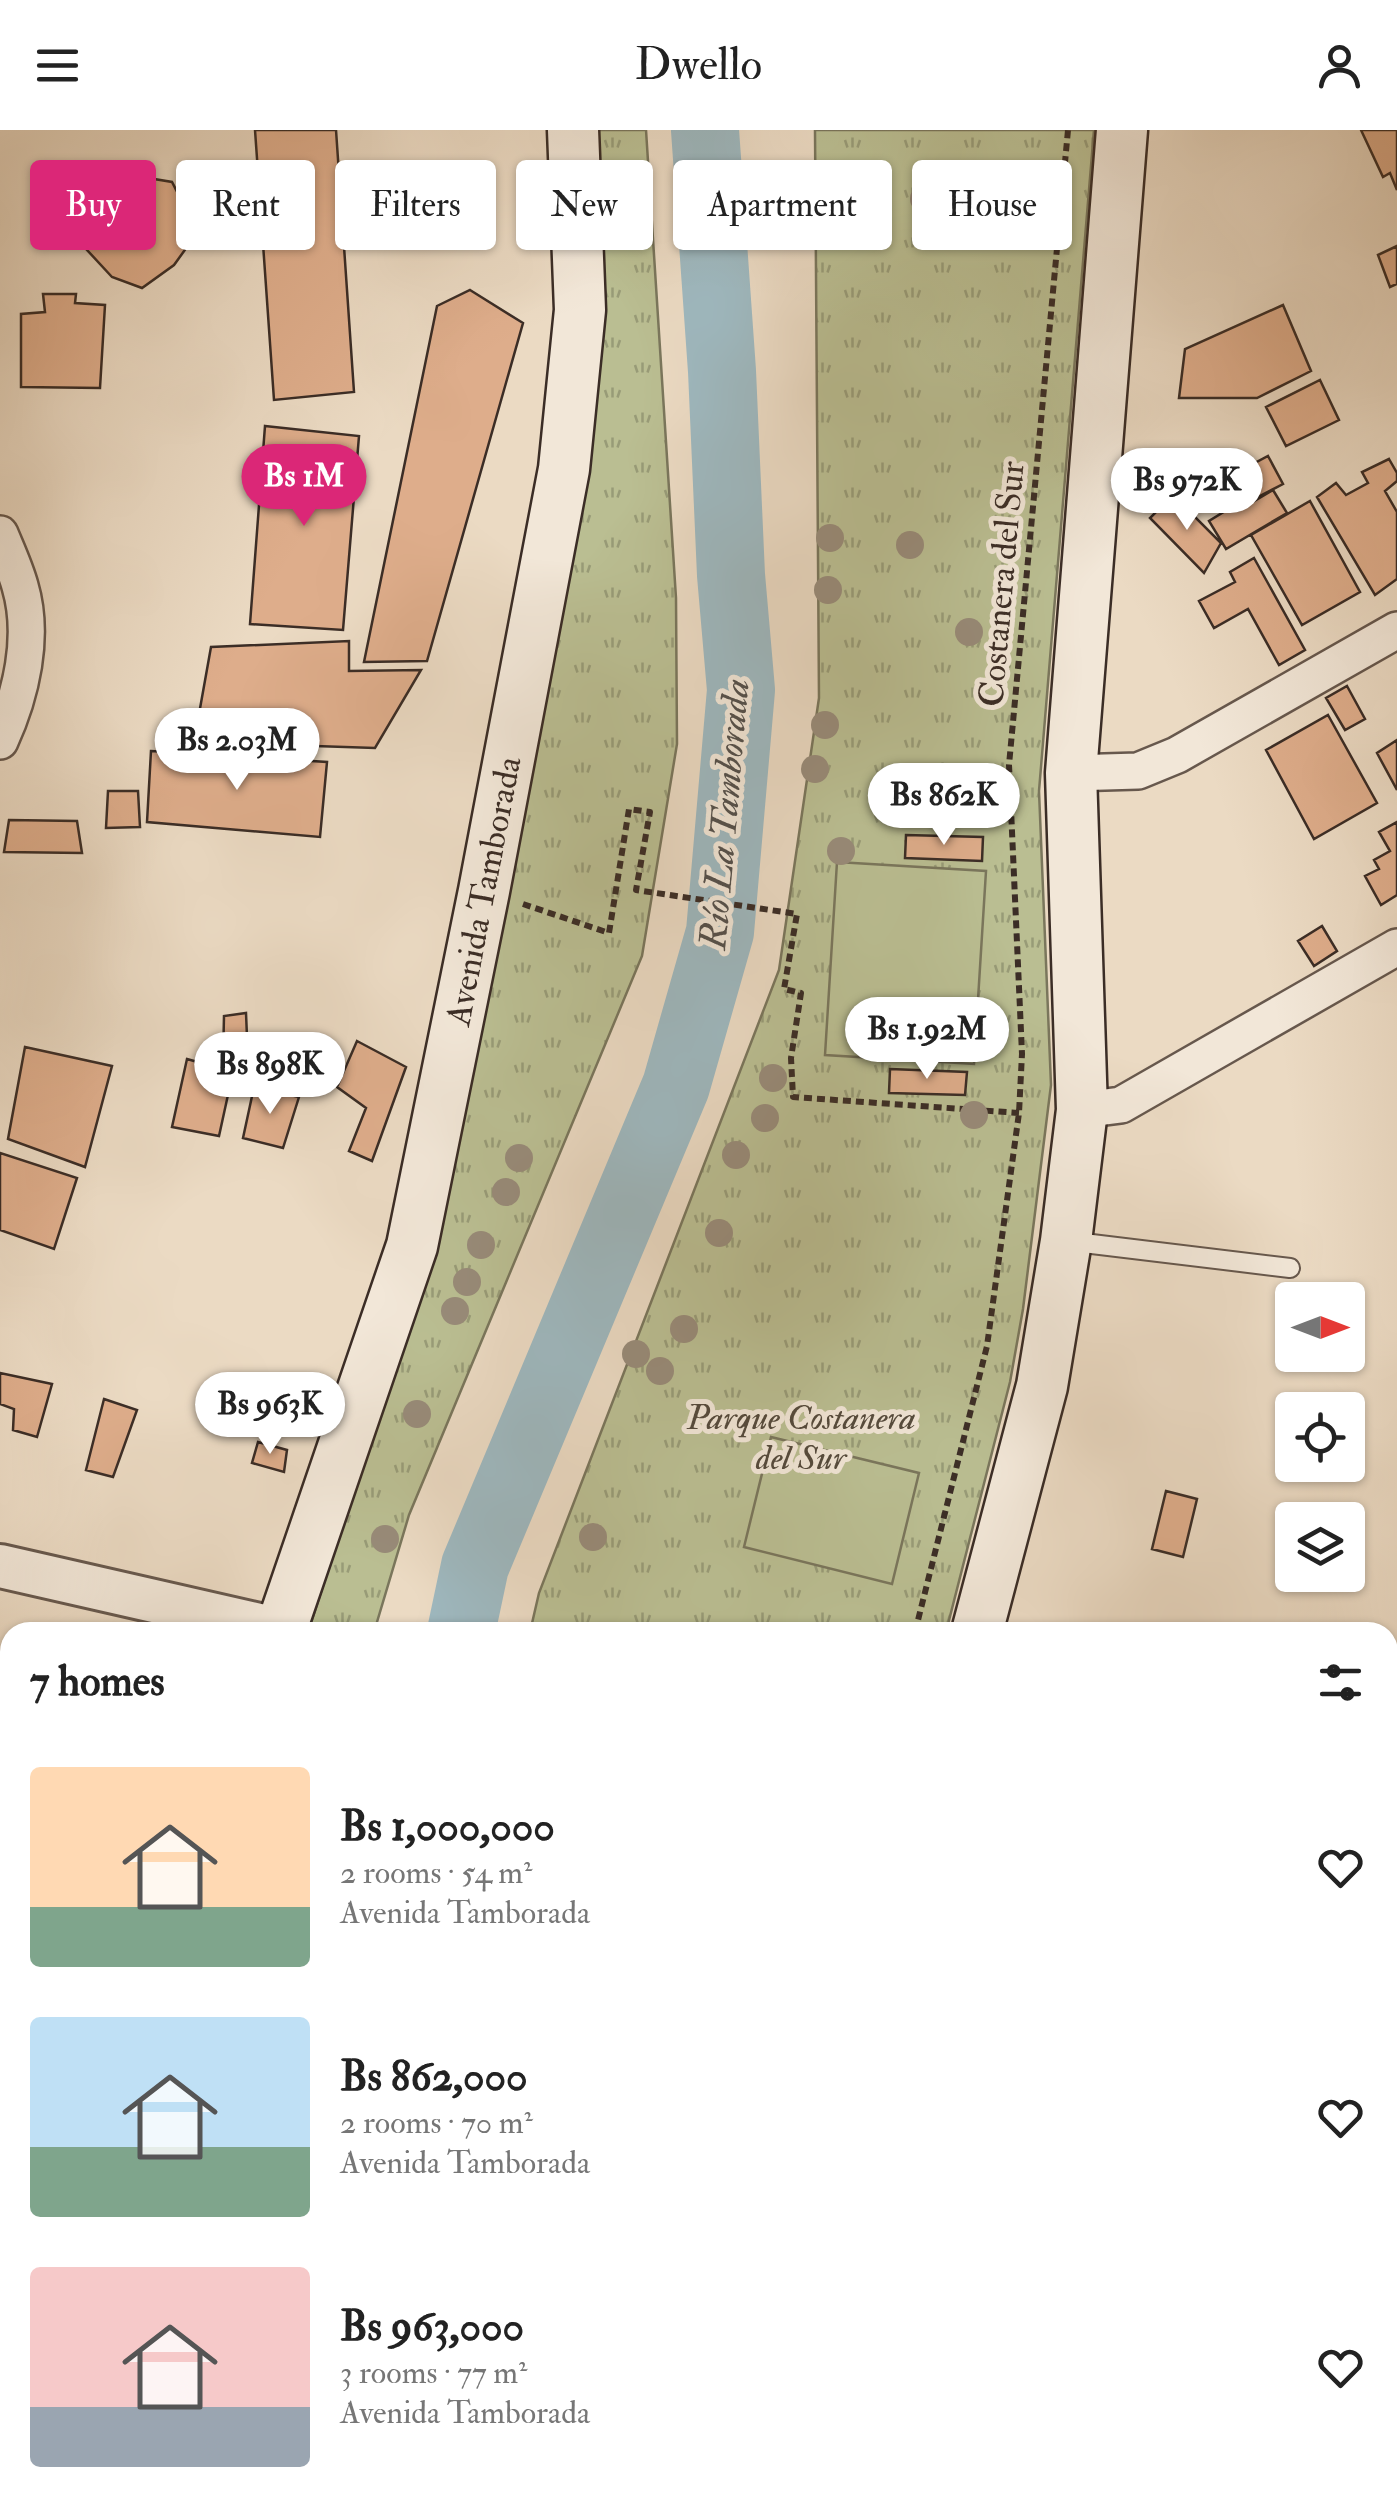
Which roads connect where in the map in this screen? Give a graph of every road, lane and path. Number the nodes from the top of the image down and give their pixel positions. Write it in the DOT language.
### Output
graph roads {
  1 [pos="573,130"];
  2 [pos="1068,130"];
  3 [pos="1122,130"];
  4 [pos="0,534"];
  5 [pos="1397,630"];
  6 [pos="0,742"];
  7 [pos="1071,772"];
  8 [pos="484,890"];
  9 [pos="1397,947"];
  10 [pos="1082,1110"];
  11 [pos="1019,1113"];
  12 [pos="1066,1241"];
  13 [pos="1290,1268"];
  14 [pos="0,1566"];
  15 [pos="241,1622"];
  16 [pos="283,1622"];
  17 [pos="918,1622"];
  18 [pos="979,1622"];
  1 -- 8 [label="main road, Avenida Tamborada"];
  2 -- 11 [label="path, Costanera del Sur"];
  3 -- 7 [label="main road"];
  4 -- 6 [label="street"];
  5 -- 7 [label="street"];
  7 -- 10 [label="main road"];
  8 -- 11 [label="path"];
  8 -- 16 [label="main road, Avenida Tamborada"];
  9 -- 10 [label="street"];
  10 -- 12 [label="main road"];
  11 -- 17 [label="path, Costanera del Sur"];
  12 -- 13 [label="lane"];
  12 -- 18 [label="main road"];
  14 -- 15 [label="street"];
}
